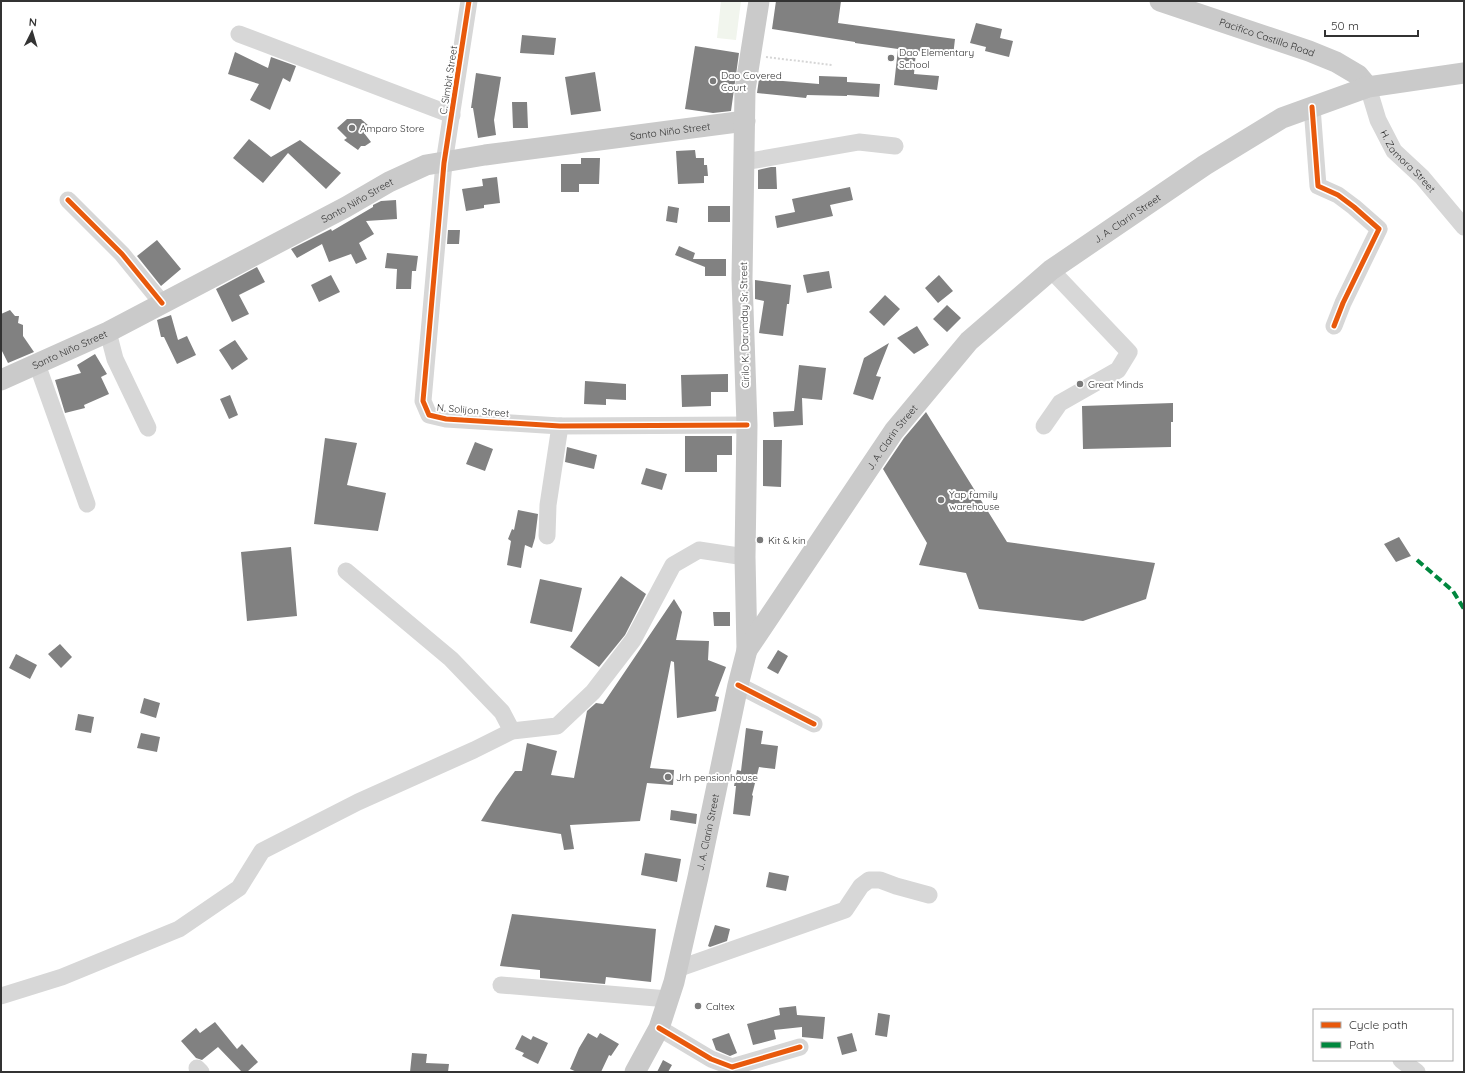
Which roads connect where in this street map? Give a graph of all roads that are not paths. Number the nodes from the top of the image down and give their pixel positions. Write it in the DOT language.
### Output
graph roads {
  1 [pos="470,1"];
  2 [pos="759,1"];
  3 [pos="1160,1"];
  4 [pos="238,34"];
  5 [pos="1464,73"];
  6 [pos="1368,86"];
  7 [pos="1312,107"];
  8 [pos="452,115"];
  9 [pos="745,121"];
  10 [pos="895,146"];
  11 [pos="444,162"];
  12 [pos="744,162"];
  13 [pos="68,200"];
  14 [pos="1464,227"];
  15 [pos="1051,270"];
  16 [pos="162,303"];
  17 [pos="1334,326"];
  18 [pos="108,332"];
  19 [pos="37,364"];
  20 [pos="3,375"];
  21 [pos="747,425"];
  22 [pos="560,426"];
  23 [pos="1044,426"];
  24 [pos="148,428"];
  25 [pos="87,504"];
  26 [pos="547,536"];
  27 [pos="745,557"];
  28 [pos="346,570"];
  29 [pos="747,650"];
  30 [pos="738,685"];
  31 [pos="814,724"];
  32 [pos="512,731"];
  33 [pos="929,895"];
  34 [pos="677,969"];
  35 [pos="501,985"];
  36 [pos="1,996"];
  37 [pos="668,999"];
  38 [pos="659,1028"];
  39 [pos="800,1047"];
  40 [pos="1402,1061"];
  41 [pos="635,1072"];
  42 [pos="1417,1072"];
  1 -- 8 [label="street, C. Simbit Street"];
  2 -- 9 [label="main road, Cirilo K. Darunday Sr. Street"];
  3 -- 6 [label="main road, Pacifico Castillo Road"];
  4 -- 8 [label="street"];
  5 -- 6 [label="main road, J. A. Clarin Street"];
  6 -- 7 [label="main road, J. A. Clarin Street"];
  6 -- 14 [label="street, H. Zamora Street"];
  7 -- 15 [label="main road, J. A. Clarin Street"];
  7 -- 17 [label="street"];
  8 -- 11 [label="street, C. Simbit Street"];
  9 -- 11 [label="main road, Santo Niño Street"];
  9 -- 12 [label="main road, Cirilo K. Darunday Sr. Street"];
  10 -- 12 [label="street"];
  11 -- 16 [label="main road, Santo Niño Street"];
  11 -- 22 [label="street, N. Solijon Street"];
  12 -- 21 [label="main road, Cirilo K. Darunday Sr. Street"];
  13 -- 16 [label="street"];
  15 -- 23 [label="street"];
  15 -- 29 [label="main road, J. A. Clarin Street"];
  16 -- 18 [label="main road, Santo Niño Street"];
  18 -- 19 [label="main road, Santo Niño Street"];
  18 -- 24 [label="street"];
  19 -- 20 [label="main road, Santo Niño Street"];
  19 -- 25 [label="street"];
  21 -- 22 [label="street, N. Solijon Street"];
  21 -- 27 [label="main road, Cirilo K. Darunday Sr. Street"];
  22 -- 26 [label="street"];
  27 -- 29 [label="main road, Cirilo K. Darunday Sr. Street"];
  27 -- 32 [label="street"];
  28 -- 32 [label="street"];
  29 -- 30 [label="main road, J. A. Clarin Street"];
  30 -- 31 [label="street"];
  30 -- 34 [label="main road, J. A. Clarin Street"];
  32 -- 36 [label="street"];
  33 -- 34 [label="street"];
  34 -- 37 [label="main road, J. A. Clarin Street"];
  35 -- 37 [label="street"];
  37 -- 38 [label="main road, J. A. Clarin Street"];
  38 -- 39 [label="street"];
  38 -- 41 [label="main road, J. A. Clarin Street"];
  40 -- 42 [label="street"];
}
